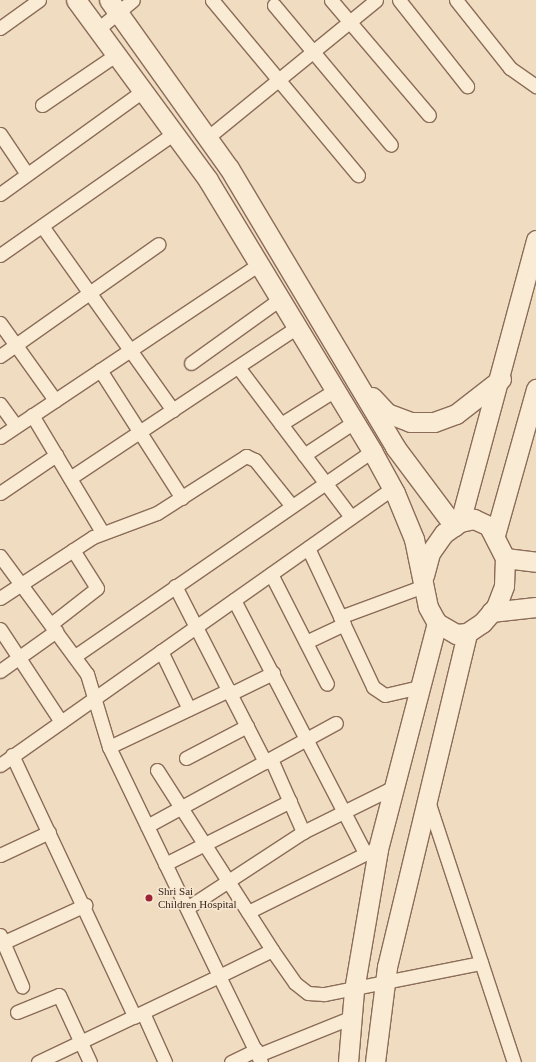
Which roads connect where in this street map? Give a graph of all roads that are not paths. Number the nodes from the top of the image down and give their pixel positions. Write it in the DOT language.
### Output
graph roads {
  1 [pos="39,0"];
  2 [pos="76,0"];
  3 [pos="133,0"];
  4 [pos="212,0"];
  5 [pos="331,0"];
  6 [pos="376,0"];
  7 [pos="399,0"];
  8 [pos="456,0"];
  9 [pos="274,5"];
  10 [pos="114,6"];
  11 [pos="349,22"];
  12 [pos="0,28"];
  13 [pos="98,29"];
  14 [pos="314,50"];
  15 [pos="116,54"];
  16 [pos="278,80"];
  17 [pos="467,86"];
  18 [pos="536,86"];
  19 [pos="143,91"];
  20 [pos="42,105"];
  21 [pos="430,115"];
  22 [pos="174,133"];
  23 [pos="0,134"];
  24 [pos="207,138"];
  25 [pos="391,145"];
  26 [pos="27,174"];
  27 [pos="358,175"];
  28 [pos="0,194"];
  29 [pos="42,226"];
  30 [pos="536,240"];
  31 [pos="159,244"];
  32 [pos="0,255"];
  33 [pos="259,264"];
  34 [pos="90,293"];
  35 [pos="280,299"];
  36 [pos="0,323"];
  37 [pos="298,327"];
  38 [pos="16,345"];
  39 [pos="131,349"];
  40 [pos="0,356"];
  41 [pos="191,363"];
  42 [pos="238,367"];
  43 [pos="100,370"];
  44 [pos="350,372"];
  45 [pos="501,379"];
  46 [pos="536,389"];
  47 [pos="335,390"];
  48 [pos="55,400"];
  49 [pos="0,404"];
  50 [pos="173,410"];
  51 [pos="32,416"];
  52 [pos="354,422"];
  53 [pos="280,424"];
  54 [pos="16,426"];
  55 [pos="140,432"];
  56 [pos="0,437"];
  57 [pos="372,451"];
  58 [pos="56,455"];
  59 [pos="304,455"];
  60 [pos="70,478"];
  61 [pos="325,483"];
  62 [pos="392,488"];
  63 [pos="0,493"];
  64 [pos="182,498"];
  65 [pos="291,505"];
  66 [pos="351,517"];
  67 [pos="457,524"];
  68 [pos="102,532"];
  69 [pos="495,535"];
  70 [pos="308,548"];
  71 [pos="73,550"];
  72 [pos="0,556"];
  73 [pos="505,558"];
  74 [pos="536,562"];
  75 [pos="271,574"];
  76 [pos="424,580"];
  77 [pos="20,585"];
  78 [pos="175,586"];
  79 [pos="0,598"];
  80 [pos="234,600"];
  81 [pos="536,607"];
  82 [pos="491,612"];
  83 [pos="342,620"];
  84 [pos="437,623"];
  85 [pos="196,626"];
  86 [pos="54,628"];
  87 [pos="0,629"];
  88 [pos="467,633"];
  89 [pos="306,642"];
  90 [pos="161,651"];
  91 [pos="75,656"];
  92 [pos="17,659"];
  93 [pos="0,671"];
  94 [pos="273,673"];
  95 [pos="327,684"];
  96 [pos="419,687"];
  97 [pos="230,692"];
  98 [pos="95,698"];
  99 [pos="189,709"];
  100 [pos="61,722"];
  101 [pos="336,723"];
  102 [pos="247,726"];
  103 [pos="307,739"];
  104 [pos="109,747"];
  105 [pos="12,756"];
  106 [pos="186,758"];
  107 [pos="268,760"];
  108 [pos="0,764"];
  109 [pos="157,770"];
  110 [pos="392,788"];
  111 [pos="290,801"];
  112 [pos="429,804"];
  113 [pos="181,807"];
  114 [pos="344,810"];
  115 [pos="147,826"];
  116 [pos="50,832"];
  117 [pos="303,832"];
  118 [pos="205,844"];
  119 [pos="371,850"];
  120 [pos="0,855"];
  121 [pos="165,864"];
  122 [pos="229,881"];
  123 [pos="85,905"];
  124 [pos="186,908"];
  125 [pos="248,912"];
  126 [pos="1,941"];
  127 [pos="272,950"];
  128 [pos="481,963"];
  129 [pos="219,976"];
  130 [pos="384,985"];
  131 [pos="22,986"];
  132 [pos="354,990"];
  133 [pos="16,1012"];
  134 [pos="139,1015"];
  135 [pos="352,1017"];
  136 [pos="81,1042"];
  137 [pos="258,1056"];
  138 [pos="38,1062"];
  139 [pos="90,1062"];
  140 [pos="165,1062"];
  141 [pos="231,1062"];
  142 [pos="348,1062"];
  143 [pos="375,1062"];
  144 [pos="514,1062"];
  1 -- 12 [label="street"];
  2 -- 13 [label="main road"];
  3 -- 10 [label="street"];
  4 -- 16 [label="street"];
  5 -- 11 [label="street"];
  6 -- 11 [label="street"];
  7 -- 17 [label="street"];
  8 -- 18 [label="street"];
  9 -- 14 [label="street"];
  10 -- 13 [label="street"];
  10 -- 24 [label="main road"];
  11 -- 14 [label="street"];
  11 -- 21 [label="street"];
  13 -- 15 [label="main road"];
  14 -- 16 [label="street"];
  14 -- 25 [label="street"];
  15 -- 19 [label="main road"];
  15 -- 20 [label="street"];
  16 -- 24 [label="street"];
  16 -- 27 [label="street"];
  19 -- 22 [label="main road"];
  19 -- 26 [label="street"];
  22 -- 29 [label="street"];
  22 -- 33 [label="main road"];
  23 -- 26 [label="street"];
  24 -- 44 [label="main road"];
  26 -- 28 [label="street"];
  29 -- 32 [label="street"];
  29 -- 34 [label="street"];
  30 -- 45 [label="main road"];
  31 -- 34 [label="street"];
  33 -- 35 [label="main road"];
  33 -- 39 [label="street"];
  34 -- 38 [label="street"];
  34 -- 39 [label="street"];
  35 -- 37 [label="main road"];
  35 -- 41 [label="street"];
  36 -- 38 [label="street"];
  37 -- 42 [label="street"];
  37 -- 47 [label="main road"];
  38 -- 40 [label="street"];
  38 -- 48 [label="street"];
  39 -- 43 [label="street"];
  39 -- 50 [label="street"];
  42 -- 50 [label="street"];
  42 -- 53 [label="street"];
  43 -- 48 [label="street"];
  43 -- 55 [label="street"];
  44 -- 45 [label="main road"];
  44 -- 67 [label="main road"];
  45 -- 67 [label="main road"];
  46 -- 69 [label="main road"];
  47 -- 52 [label="main road"];
  47 -- 53 [label="street"];
  48 -- 51 [label="street"];
  49 -- 54 [label="street"];
  50 -- 55 [label="street"];
  51 -- 54 [label="street"];
  51 -- 58 [label="street"];
  52 -- 57 [label="main road"];
  52 -- 59 [label="street"];
  53 -- 59 [label="street"];
  54 -- 56 [label="street"];
  55 -- 60 [label="street"];
  55 -- 64 [label="street"];
  57 -- 61 [label="street"];
  57 -- 62 [label="main road"];
  58 -- 60 [label="street"];
  58 -- 63 [label="street"];
  59 -- 61 [label="street"];
  60 -- 68 [label="street"];
  61 -- 65 [label="street"];
  61 -- 66 [label="street"];
  62 -- 66 [label="street"];
  62 -- 76 [label="main road"];
  64 -- 65 [label="street"];
  64 -- 68 [label="street"];
  65 -- 78 [label="street"];
  66 -- 70 [label="street"];
  67 -- 69 [label="main road"];
  67 -- 76 [label="main road"];
  68 -- 71 [label="street"];
  69 -- 73 [label="main road"];
  70 -- 75 [label="street"];
  70 -- 83 [label="street"];
  71 -- 77 [label="street"];
  71 -- 86 [label="street"];
  72 -- 77 [label="street"];
  73 -- 74 [label="main road"];
  73 -- 82 [label="main road"];
  75 -- 80 [label="street"];
  75 -- 89 [label="street"];
  76 -- 83 [label="street"];
  76 -- 84 [label="main road"];
  77 -- 79 [label="street"];
  77 -- 86 [label="street"];
  78 -- 85 [label="street"];
  78 -- 91 [label="street"];
  80 -- 85 [label="street"];
  80 -- 94 [label="street"];
  81 -- 82 [label="main road"];
  82 -- 88 [label="main road"];
  83 -- 89 [label="street"];
  83 -- 96 [label="street"];
  84 -- 88 [label="main road"];
  84 -- 96 [label="main road"];
  85 -- 90 [label="street"];
  85 -- 97 [label="street"];
  86 -- 91 [label="street"];
  86 -- 92 [label="street"];
  87 -- 92 [label="street"];
  88 -- 112 [label="main road"];
  89 -- 95 [label="street"];
  90 -- 98 [label="street"];
  90 -- 99 [label="street"];
  91 -- 98 [label="street"];
  92 -- 93 [label="street"];
  92 -- 100 [label="street"];
  94 -- 97 [label="street"];
  94 -- 103 [label="street"];
  96 -- 110 [label="main road"];
  97 -- 99 [label="street"];
  97 -- 102 [label="street"];
  98 -- 100 [label="street"];
  98 -- 104 [label="street"];
  99 -- 104 [label="street"];
  100 -- 105 [label="street"];
  101 -- 103 [label="street"];
  102 -- 106 [label="street"];
  102 -- 107 [label="street"];
  103 -- 107 [label="street"];
  103 -- 114 [label="street"];
  104 -- 115 [label="street"];
  105 -- 108 [label="street"];
  105 -- 116 [label="street"];
  107 -- 111 [label="street"];
  107 -- 113 [label="street"];
  109 -- 113 [label="street"];
  110 -- 114 [label="street"];
  110 -- 119 [label="main road"];
  111 -- 117 [label="street"];
  111 -- 118 [label="street"];
  112 -- 128 [label="street"];
  112 -- 130 [label="main road"];
  113 -- 115 [label="street"];
  113 -- 118 [label="street"];
  114 -- 117 [label="street"];
  114 -- 119 [label="street"];
  115 -- 121 [label="street"];
  116 -- 120 [label="street"];
  116 -- 123 [label="street"];
  117 -- 122 [label="street"];
  118 -- 121 [label="street"];
  118 -- 122 [label="street"];
  119 -- 125 [label="street"];
  119 -- 132 [label="main road"];
  121 -- 124 [label="street"];
  122 -- 124 [label="street"];
  122 -- 125 [label="street"];
  123 -- 126 [label="street"];
  123 -- 134 [label="street"];
  124 -- 129 [label="street"];
  125 -- 127 [label="street"];
  126 -- 131 [label="street"];
  127 -- 129 [label="street"];
  127 -- 132 [label="street"];
  128 -- 130 [label="street"];
  128 -- 144 [label="street"];
  129 -- 134 [label="street"];
  129 -- 137 [label="street"];
  130 -- 132 [label="street"];
  130 -- 143 [label="main road"];
  132 -- 135 [label="main road"];
  133 -- 136 [label="street"];
  134 -- 136 [label="street"];
  134 -- 140 [label="street"];
  135 -- 137 [label="street"];
  135 -- 142 [label="main road"];
  136 -- 138 [label="street"];
  136 -- 139 [label="street"];
  137 -- 141 [label="street"];
}
